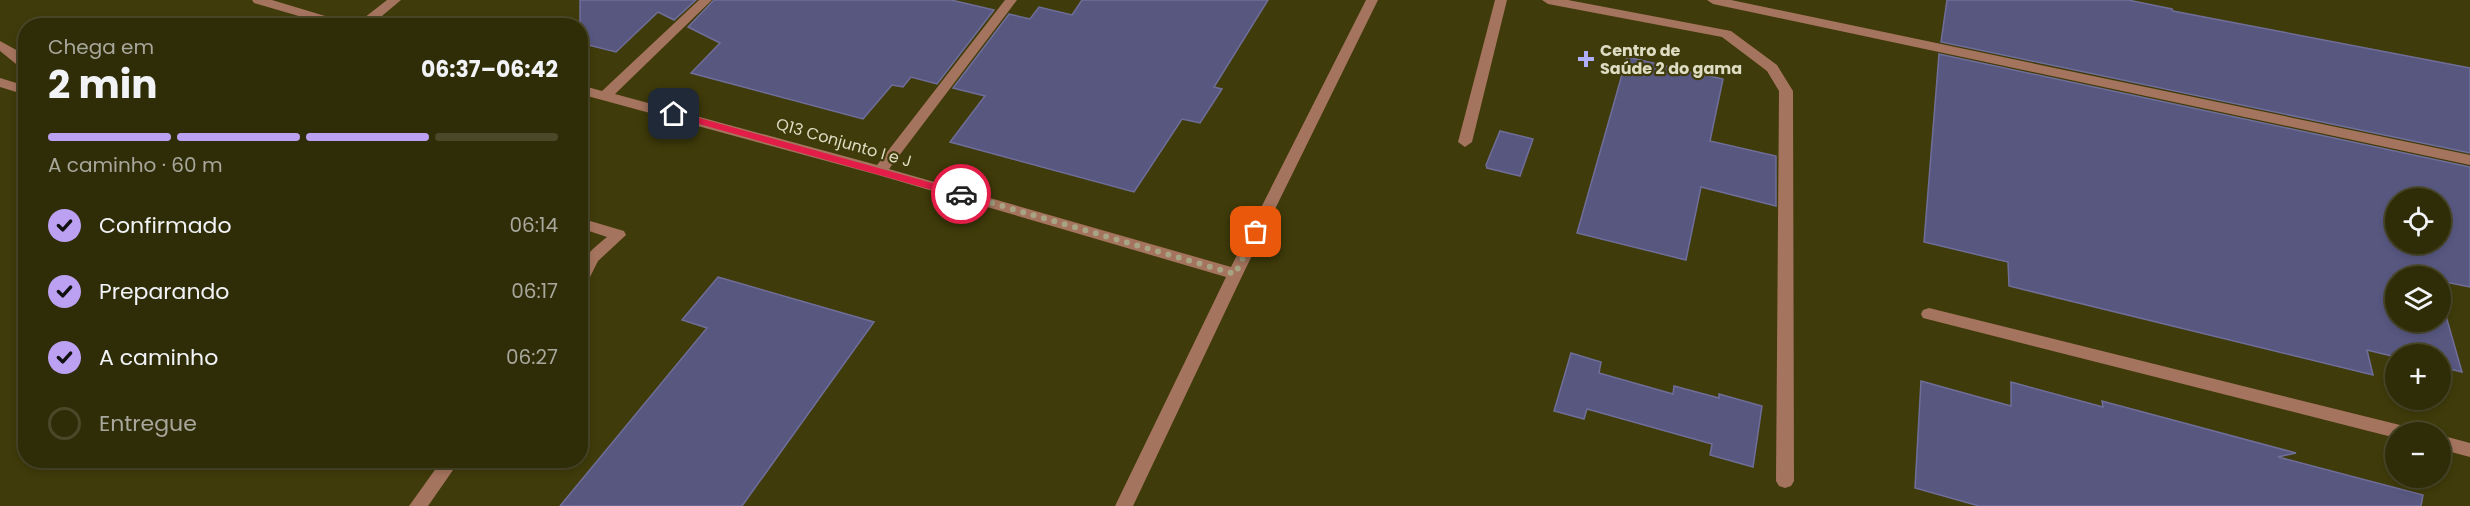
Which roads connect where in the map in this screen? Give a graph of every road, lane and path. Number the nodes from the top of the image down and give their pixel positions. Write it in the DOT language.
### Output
graph roads {
  1 [pos="258,0"];
  2 [pos="394,0"];
  3 [pos="706,0"];
  4 [pos="1011,0"];
  5 [pos="1372,0"];
  6 [pos="1501,0"];
  7 [pos="1548,0"];
  8 [pos="1713,0"];
  9 [pos="321,18"];
  10 [pos="371,18"];
  11 [pos="0,45"];
  12 [pos="18,60"];
  13 [pos="0,82"];
  14 [pos="18,88"];
  15 [pos="588,90"];
  16 [pos="606,95"];
  17 [pos="1465,142"];
  18 [pos="2470,160"];
  19 [pos="880,171"];
  20 [pos="588,225"];
  21 [pos="588,266"];
  22 [pos="1235,274"];
  23 [pos="1929,314"];
  24 [pos="2385,428"];
  25 [pos="2451,445"];
  26 [pos="2470,450"];
  27 [pos="446,468"];
  28 [pos="1785,481"];
  29 [pos="418,506"];
  30 [pos="1124,506"];
  1 -- 9 [label="street"];
  2 -- 10 [label="street"];
  3 -- 16 [label="street"];
  4 -- 19 [label="street"];
  5 -- 22 [label="street"];
  6 -- 17 [label="street"];
  7 -- 28 [label="street"];
  8 -- 18 [label="street"];
  11 -- 12 [label="street"];
  13 -- 14 [label="street"];
  15 -- 16 [label="street, Q13 Conjunto I e J"];
  16 -- 19 [label="street, Q13 Conjunto I e J"];
  19 -- 22 [label="street, Q13 Conjunto I e J"];
  20 -- 21 [label="street"];
  22 -- 30 [label="street"];
  23 -- 24 [label="street"];
  25 -- 26 [label="street"];
  27 -- 29 [label="street"];
}
